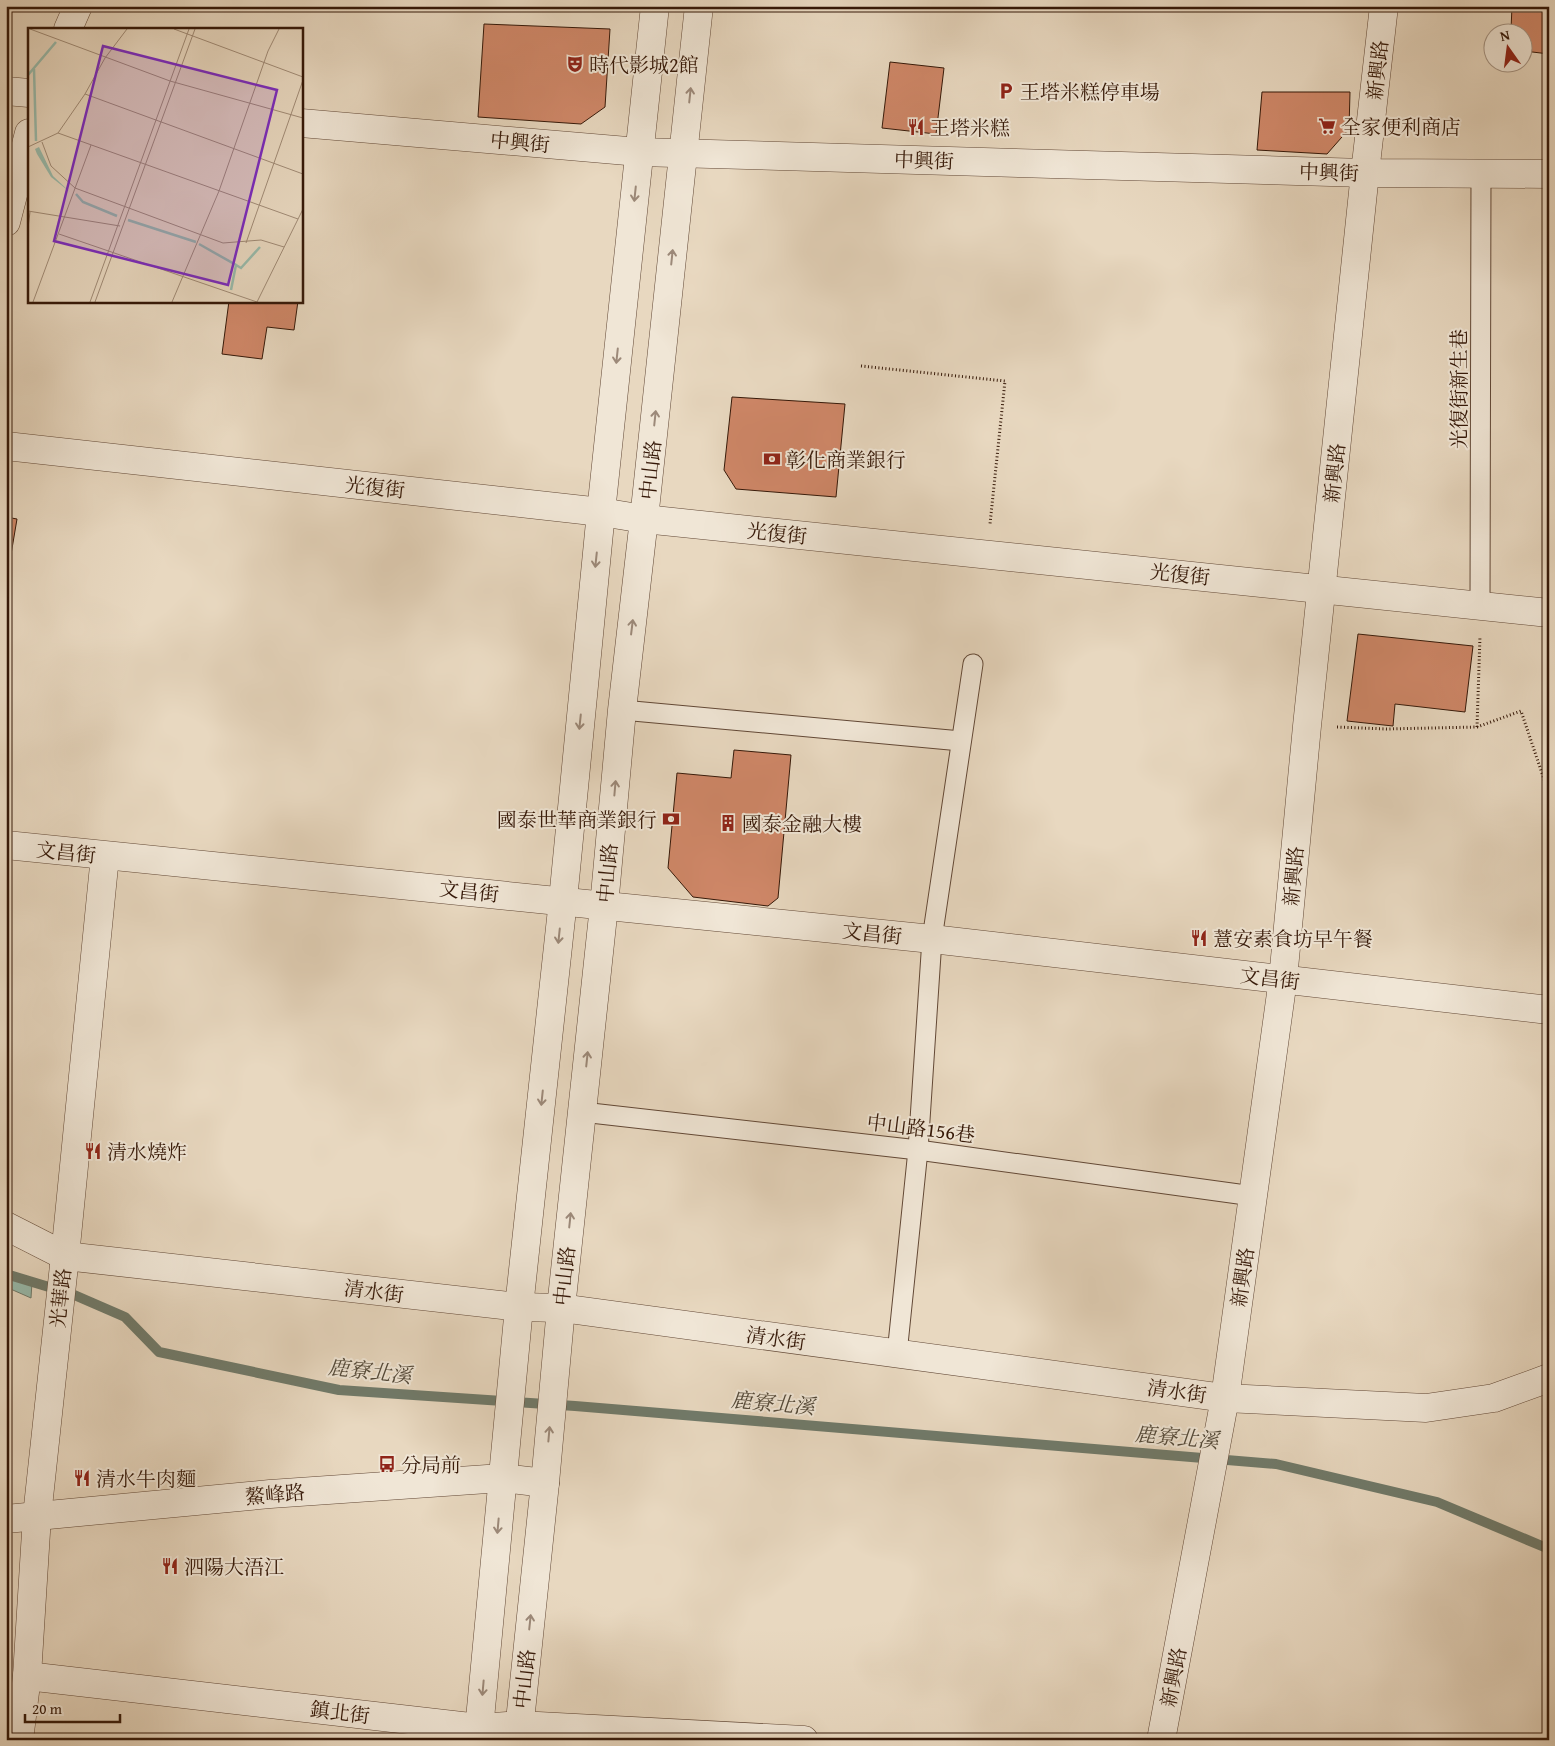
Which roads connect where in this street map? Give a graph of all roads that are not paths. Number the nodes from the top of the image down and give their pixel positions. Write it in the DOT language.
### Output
graph roads {
  1 [pos="78,6"];
  2 [pos="655,6"];
  3 [pos="700,6"];
  4 [pos="1384,6"];
  5 [pos="68,28"];
  6 [pos="6,91"];
  7 [pos="28,93"];
  8 [pos="302,123"];
  9 [pos="28,137"];
  10 [pos="639,152"];
  11 [pos="683,153"];
  12 [pos="1364,173"];
  13 [pos="1481,173"];
  14 [pos="1549,174"];
  15 [pos="6,222"];
  16 [pos="6,446"];
  17 [pos="601,512"];
  18 [pos="644,519"];
  19 [pos="1322,588"];
  20 [pos="1480,605"];
  21 [pos="1549,613"];
  22 [pos="973,664"];
  23 [pos="622,710"];
  24 [pos="962,741"];
  25 [pos="6,846"];
  26 [pos="105,856"];
  27 [pos="563,900"];
  28 [pos="604,906"];
  29 [pos="932,939"];
  30 [pos="1283,979"];
  31 [pos="1549,1010"];
  32 [pos="582,1112"];
  33 [pos="918,1150"];
  34 [pos="1253,1196"];
  35 [pos="6,1226"];
  36 [pos="65,1256"];
  37 [pos="519,1307"];
  38 [pos="561,1308"];
  39 [pos="897,1354"];
  40 [pos="1549,1378"];
  41 [pos="1225,1398"];
  42 [pos="502,1478"];
  43 [pos="545,1483"];
  44 [pos="37,1516"];
  45 [pos="6,1519"];
  46 [pos="28,1676"];
  47 [pos="518,1732"];
  48 [pos="478,1734"];
  49 [pos="19,1740"];
  50 [pos="804,1740"];
  51 [pos="1162,1740"];
  1 -- 5 [label="street"];
  2 -- 10 [label="street, 中山路"];
  11 -- 3 [label="street, 中山路, one-way"];
  4 -- 12 [label="street, 新興路"];
  6 -- 7 [label="street"];
  8 -- 10 [label="street, 中興街"];
  9 -- 15 [label="street"];
  10 -- 11 [label="street, 中興街"];
  10 -- 17 [label="street, 中山路, one-way"];
  11 -- 12 [label="street, 中興街"];
  18 -- 11 [label="street, 中山路, one-way"];
  12 -- 13 [label="street, 中興街"];
  12 -- 19 [label="street, 新興路"];
  13 -- 14 [label="street, 中興街"];
  13 -- 20 [label="lane, 光復街新生巷"];
  16 -- 17 [label="street, 光復街"];
  17 -- 18 [label="street, 光復街"];
  17 -- 27 [label="street, 中山路, one-way"];
  18 -- 19 [label="street, 光復街"];
  23 -- 18 [label="street, 中山路, one-way"];
  19 -- 20 [label="street, 光復街"];
  19 -- 30 [label="street, 新興路"];
  20 -- 21 [label="street, 光復街"];
  22 -- 24 [label="lane"];
  23 -- 24 [label="lane"];
  28 -- 23 [label="street, 中山路, one-way"];
  24 -- 29 [label="lane"];
  25 -- 26 [label="street, 文昌街"];
  26 -- 27 [label="street, 文昌街"];
  26 -- 36 [label="street, 光華路"];
  27 -- 28 [label="street, 文昌街"];
  27 -- 37 [label="street, 中山路, one-way"];
  28 -- 29 [label="street, 文昌街"];
  32 -- 28 [label="street, 中山路, one-way"];
  29 -- 30 [label="street, 文昌街"];
  29 -- 33 [label="lane"];
  30 -- 31 [label="street, 文昌街"];
  30 -- 34 [label="street, 新興路"];
  32 -- 33 [label="lane, 中山路156巷"];
  38 -- 32 [label="street, 中山路, one-way"];
  33 -- 34 [label="lane, 中山路156巷"];
  33 -- 39 [label="lane"];
  34 -- 41 [label="street, 新興路"];
  35 -- 36 [label="street, 清水街"];
  36 -- 37 [label="street, 清水街"];
  36 -- 44 [label="street, 光華路"];
  37 -- 38 [label="street, 清水街"];
  37 -- 42 [label="street, 中山路"];
  38 -- 39 [label="street, 清水街"];
  43 -- 38 [label="street, 中山路, one-way"];
  39 -- 41 [label="street, 清水街"];
  40 -- 41 [label="street, 清水街"];
  41 -- 51 [label="street, 新興路"];
  42 -- 43 [label="street, 鰲峰路"];
  42 -- 44 [label="street, 鰲峰路"];
  42 -- 48 [label="street, 中山路, one-way"];
  47 -- 43 [label="street, 中山路, one-way"];
  44 -- 45 [label="street, 鰲峰路"];
  44 -- 46 [label="street, 光華路"];
  46 -- 48 [label="street, 鎮北街"];
  46 -- 49 [label="street, 光華路"];
  47 -- 48 [label="street, 鎮北街"];
  47 -- 50 [label="street, 鎮北街"];
}
